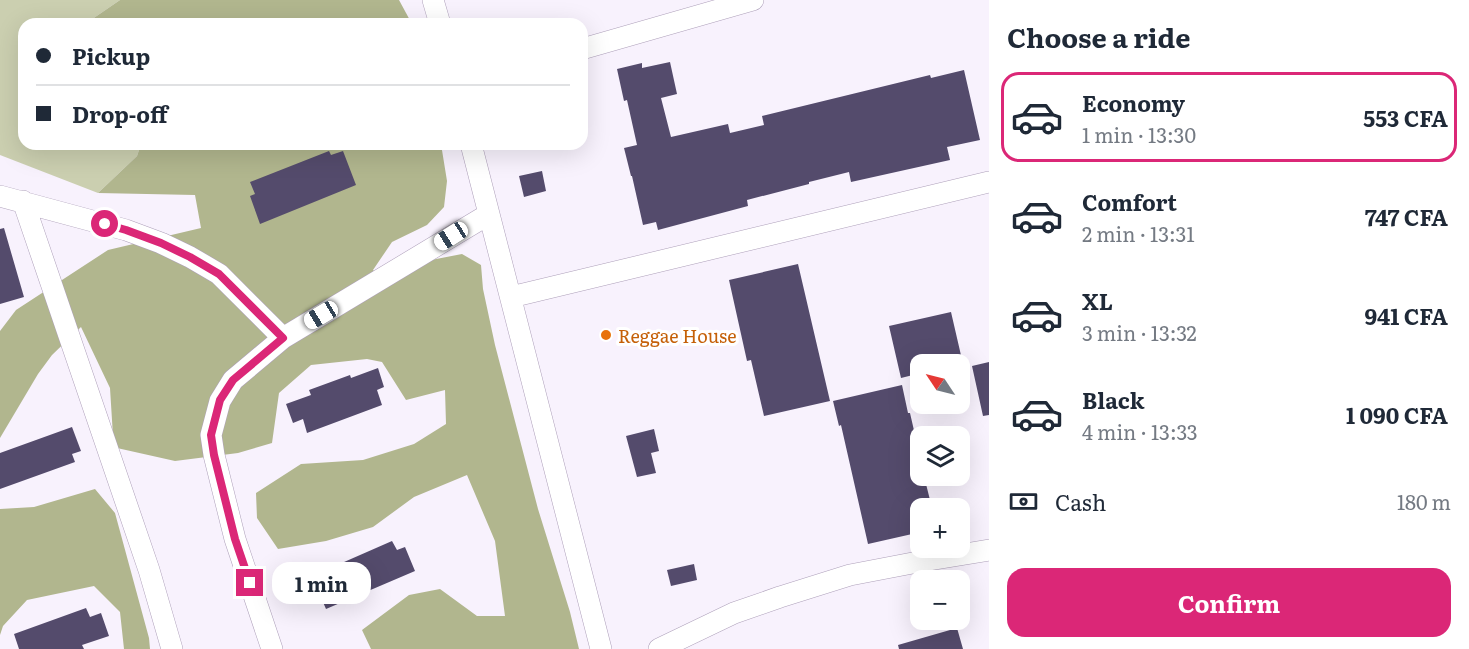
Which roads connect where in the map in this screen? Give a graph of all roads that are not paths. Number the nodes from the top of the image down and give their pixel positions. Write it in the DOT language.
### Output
graph roads {
  1 [pos="433,0"];
  2 [pos="753,0"];
  3 [pos="438,18"];
  4 [pos="588,47"];
  5 [pos="473,150"];
  6 [pos="989,183"];
  7 [pos="0,195"];
  8 [pos="23,201"];
  9 [pos="489,214"];
  10 [pos="510,297"];
  11 [pos="283,338"];
  12 [pos="989,549"];
  13 [pos="172,649"];
  14 [pos="272,649"];
  15 [pos="602,649"];
  16 [pos="659,649"];
  1 -- 3 [label="street"];
  2 -- 4 [label="street"];
  5 -- 9 [label="street"];
  6 -- 10 [label="street"];
  7 -- 8 [label="street"];
  8 -- 11 [label="street"];
  8 -- 13 [label="street"];
  9 -- 10 [label="street"];
  9 -- 11 [label="street"];
  10 -- 15 [label="street"];
  11 -- 14 [label="street"];
  12 -- 16 [label="street"];
}
